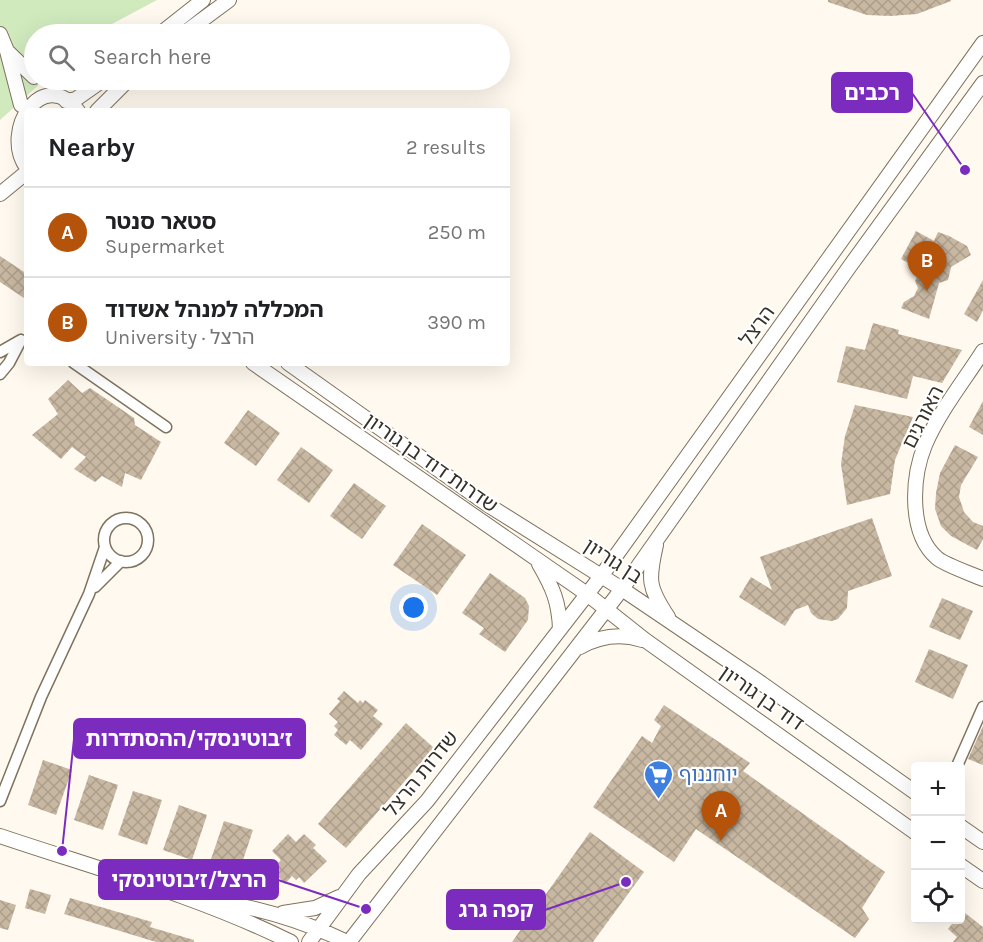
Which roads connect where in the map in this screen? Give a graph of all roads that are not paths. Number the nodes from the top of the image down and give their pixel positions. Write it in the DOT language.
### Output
graph roads {
  1 [pos="203,0"];
  2 [pos="229,0"];
  3 [pos="173,24"];
  4 [pos="197,24"];
  5 [pos="0,33"];
  6 [pos="983,43"];
  7 [pos="7,51"];
  8 [pos="24,67"];
  9 [pos="983,83"];
  10 [pos="50,90"];
  11 [pos="89,90"];
  12 [pos="118,90"];
  13 [pos="60,99"];
  14 [pos="21,105"];
  15 [pos="74,108"];
  16 [pos="100,108"];
  17 [pos="24,167"];
  18 [pos="24,173"];
  19 [pos="0,194"];
  20 [pos="24,339"];
  21 [pos="983,351"];
  22 [pos="0,352"];
  23 [pos="78,366"];
  24 [pos="257,366"];
  25 [pos="292,366"];
  26 [pos="0,374"];
  27 [pos="166,427"];
  28 [pos="656,541"];
  29 [pos="105,547"];
  30 [pos="537,560"];
  31 [pos="121,561"];
  32 [pos="602,575"];
  33 [pos="983,579"];
  34 [pos="622,589"];
  35 [pos="89,594"];
  36 [pos="586,594"];
  37 [pos="606,609"];
  38 [pos="672,624"];
  39 [pos="560,629"];
  40 [pos="645,640"];
  41 [pos="576,649"];
  42 [pos="983,707"];
  43 [pos="959,762"];
  44 [pos="911,790"];
  45 [pos="0,801"];
  46 [pos="965,829"];
  47 [pos="911,830"];
  48 [pos="0,836"];
  49 [pos="983,842"];
  50 [pos="965,868"];
  51 [pos="983,881"];
  52 [pos="170,893"];
  53 [pos="343,894"];
  54 [pos="274,913"];
  55 [pos="318,929"];
  56 [pos="291,942"];
  57 [pos="309,942"];
  58 [pos="348,942"];
  1 -- 3 [label="main road"];
  2 -- 4 [label="main road"];
  5 -- 7 [label="main road"];
  6 -- 32 [label="main road, הרצל"];
  7 -- 8 [label="main road"];
  7 -- 14 [label="main road"];
  9 -- 28 [label="main road, הרצל"];
  10 -- 13 [label="main road"];
  11 -- 13 [label="main road"];
  12 -- 16 [label="main road"];
  13 -- 14 [label="main road"];
  13 -- 15 [label="main road"];
  14 -- 17 [label="main road"];
  18 -- 19 [label="main road"];
  20 -- 22 [label="street"];
  20 -- 26 [label="street"];
  21 -- 33 [label="main road, האורגים"];
  23 -- 27 [label="street"];
  24 -- 30 [label="main road, שדרות דוד בן גוריון"];
  25 -- 32 [label="main road, בן גוריון"];
  28 -- 34 [label="main road, הרצל"];
  28 -- 38 [label="main road"];
  29 -- 31 [label="street"];
  29 -- 31 [label="street"];
  29 -- 35 [label="street"];
  30 -- 36 [label="main road, שדרות דוד בן גוריון"];
  30 -- 39 [label="main road"];
  31 -- 35 [label="street"];
  32 -- 34 [label="main road, בן גוריון"];
  32 -- 36 [label="main road, הרצל"];
  34 -- 37 [label="main road, הרצל"];
  34 -- 38 [label="main road, בן גוריון"];
  35 -- 45 [label="street"];
  36 -- 37 [label="main road, דוד בן גוריון"];
  36 -- 39 [label="main road, הרצל"];
  37 -- 40 [label="main road, דוד בן גוריון"];
  37 -- 41 [label="main road"];
  38 -- 44 [label="main road, בן גוריון"];
  39 -- 53 [label="main road, שדרות הרצל"];
  40 -- 41 [label="main road"];
  40 -- 47 [label="main road, דוד בן גוריון"];
  41 -- 58 [label="main road"];
  42 -- 43 [label="street"];
  46 -- 49 [label="main road"];
  48 -- 52 [label="main road"];
  50 -- 51 [label="main road"];
  52 -- 54 [label="main road"];
  52 -- 56 [label="main road"];
  53 -- 54 [label="main road"];
  53 -- 55 [label="main road, שדרות הרצל"];
  54 -- 55 [label="main road"];
  55 -- 57 [label="main road, שדרות הרצל"];
  55 -- 58 [label="main road"];
}
